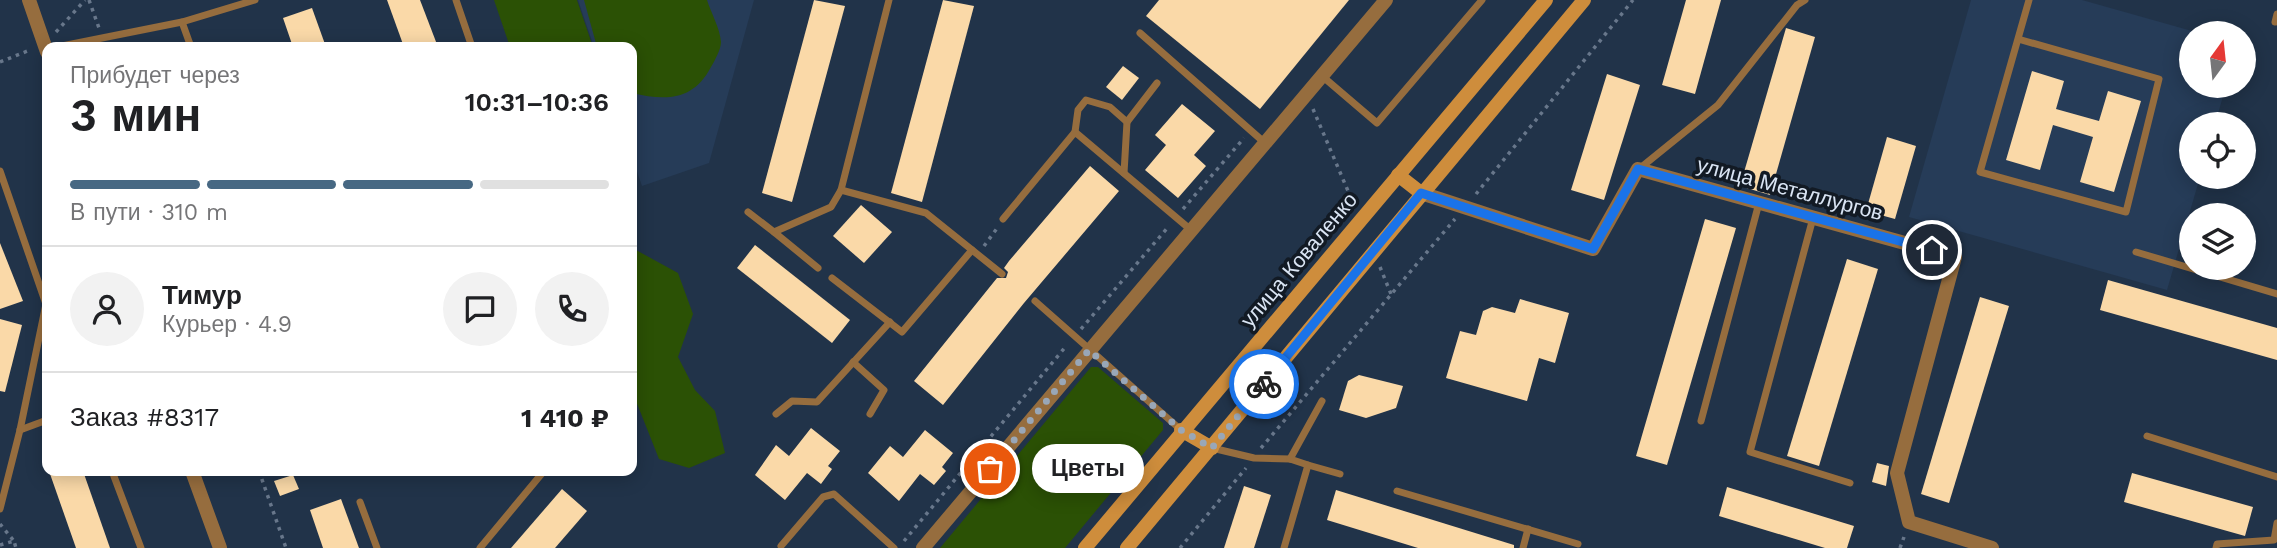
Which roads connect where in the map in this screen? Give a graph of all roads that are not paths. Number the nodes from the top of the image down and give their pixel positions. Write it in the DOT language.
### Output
graph roads {
  1 [pos="29,0"];
  2 [pos="255,0"];
  3 [pos="456,0"];
  4 [pos="889,0"];
  5 [pos="1386,0"];
  6 [pos="1482,0"];
  7 [pos="1546,0"];
  8 [pos="1584,0"];
  9 [pos="1805,0"];
  10 [pos="2029,0"];
  11 [pos="182,22"];
  12 [pos="1140,33"];
  13 [pos="2018,39"];
  14 [pos="46,42"];
  15 [pos="92,42"];
  16 [pos="189,42"];
  17 [pos="470,42"];
  18 [pos="1322,76"];
  19 [pos="1157,82"];
  20 [pos="1127,122"];
  21 [pos="1075,132"];
  22 [pos="1265,143"];
  23 [pos="1638,169"];
  24 [pos="0,171"];
  25 [pos="1124,173"];
  26 [pos="1398,175"];
  27 [pos="841,190"];
  28 [pos="1421,193"];
  29 [pos="1759,203"];
  30 [pos="748,212"];
  31 [pos="1813,217"];
  32 [pos="1003,219"];
  33 [pos="1191,230"];
  34 [pos="774,232"];
  35 [pos="2136,252"];
  36 [pos="975,253"];
  37 [pos="818,268"];
  38 [pos="1002,274"];
  39 [pos="832,278"];
  40 [pos="42,292"];
  41 [pos="2277,294"];
  42 [pos="1035,301"];
  43 [pos="890,322"];
  44 [pos="42,323"];
  45 [pos="1089,350"];
  46 [pos="853,362"];
  47 [pos="1322,401"];
  48 [pos="776,414"];
  49 [pos="870,414"];
  50 [pos="1701,421"];
  51 [pos="42,422"];
  52 [pos="20,430"];
  53 [pos="1181,430"];
  54 [pos="2147,436"];
  55 [pos="1212,448"];
  56 [pos="1290,459"];
  57 [pos="1308,465"];
  58 [pos="1340,474"];
  59 [pos="114,476"];
  60 [pos="194,476"];
  61 [pos="540,476"];
  62 [pos="2277,477"];
  63 [pos="1850,482"];
  64 [pos="1397,491"];
  65 [pos="360,502"];
  66 [pos="0,509"];
  67 [pos="2277,523"];
  68 [pos="1528,529"];
  69 [pos="1578,544"];
  70 [pos="781,546"];
  71 [pos="141,548"];
  72 [pos="220,548"];
  73 [pos="377,548"];
  74 [pos="480,548"];
  75 [pos="896,548"];
  76 [pos="923,548"];
  77 [pos="1085,548"];
  78 [pos="1127,548"];
  79 [pos="1284,548"];
  80 [pos="1523,548"];
  81 [pos="1992,548"];
  82 [pos="2216,548"];
  1 -- 14 [label="street"];
  2 -- 11 [label="lane"];
  3 -- 17 [label="lane"];
  4 -- 27 [label="lane"];
  5 -- 18 [label="street"];
  6 -- 18 [label="lane"];
  7 -- 26 [label="main road, улица Коваленко"];
  8 -- 28 [label="main road"];
  9 -- 23 [label="lane"];
  10 -- 13 [label="lane"];
  11 -- 15 [label="lane"];
  11 -- 16 [label="lane"];
  12 -- 22 [label="lane"];
  13 -- 13 [label="lane"];
  18 -- 22 [label="street"];
  19 -- 20 [label="lane"];
  20 -- 21 [label="lane"];
  20 -- 25 [label="lane"];
  21 -- 25 [label="lane"];
  21 -- 32 [label="lane"];
  22 -- 33 [label="street"];
  23 -- 28 [label="street"];
  23 -- 29 [label="street, улица Металлургов"];
  24 -- 40 [label="lane"];
  25 -- 33 [label="lane"];
  26 -- 28 [label="main road"];
  26 -- 53 [label="main road, улица Коваленко"];
  27 -- 34 [label="lane"];
  27 -- 36 [label="lane"];
  28 -- 55 [label="main road"];
  29 -- 31 [label="street, улица Металлургов"];
  29 -- 50 [label="lane"];
  30 -- 34 [label="lane"];
  31 -- 63 [label="lane"];
  31 -- 81 [label="street, улица Металлургов"];
  33 -- 45 [label="street"];
  34 -- 37 [label="lane"];
  35 -- 41 [label="lane"];
  36 -- 38 [label="lane"];
  36 -- 43 [label="lane"];
  39 -- 43 [label="lane"];
  42 -- 45 [label="lane"];
  43 -- 46 [label="lane"];
  44 -- 52 [label="lane"];
  45 -- 53 [label="lane"];
  45 -- 76 [label="street"];
  46 -- 48 [label="lane"];
  46 -- 49 [label="lane"];
  47 -- 56 [label="lane"];
  51 -- 52 [label="lane"];
  52 -- 66 [label="lane"];
  53 -- 55 [label="main road"];
  53 -- 77 [label="main road, улица Коваленко"];
  54 -- 62 [label="lane"];
  55 -- 56 [label="lane"];
  55 -- 78 [label="main road"];
  56 -- 57 [label="lane"];
  57 -- 58 [label="lane"];
  57 -- 79 [label="lane"];
  59 -- 71 [label="lane"];
  60 -- 72 [label="street"];
  61 -- 74 [label="lane"];
  64 -- 68 [label="lane"];
  65 -- 73 [label="lane"];
  67 -- 82 [label="lane"];
  68 -- 69 [label="lane"];
  68 -- 80 [label="lane"];
  70 -- 75 [label="lane"];
}
